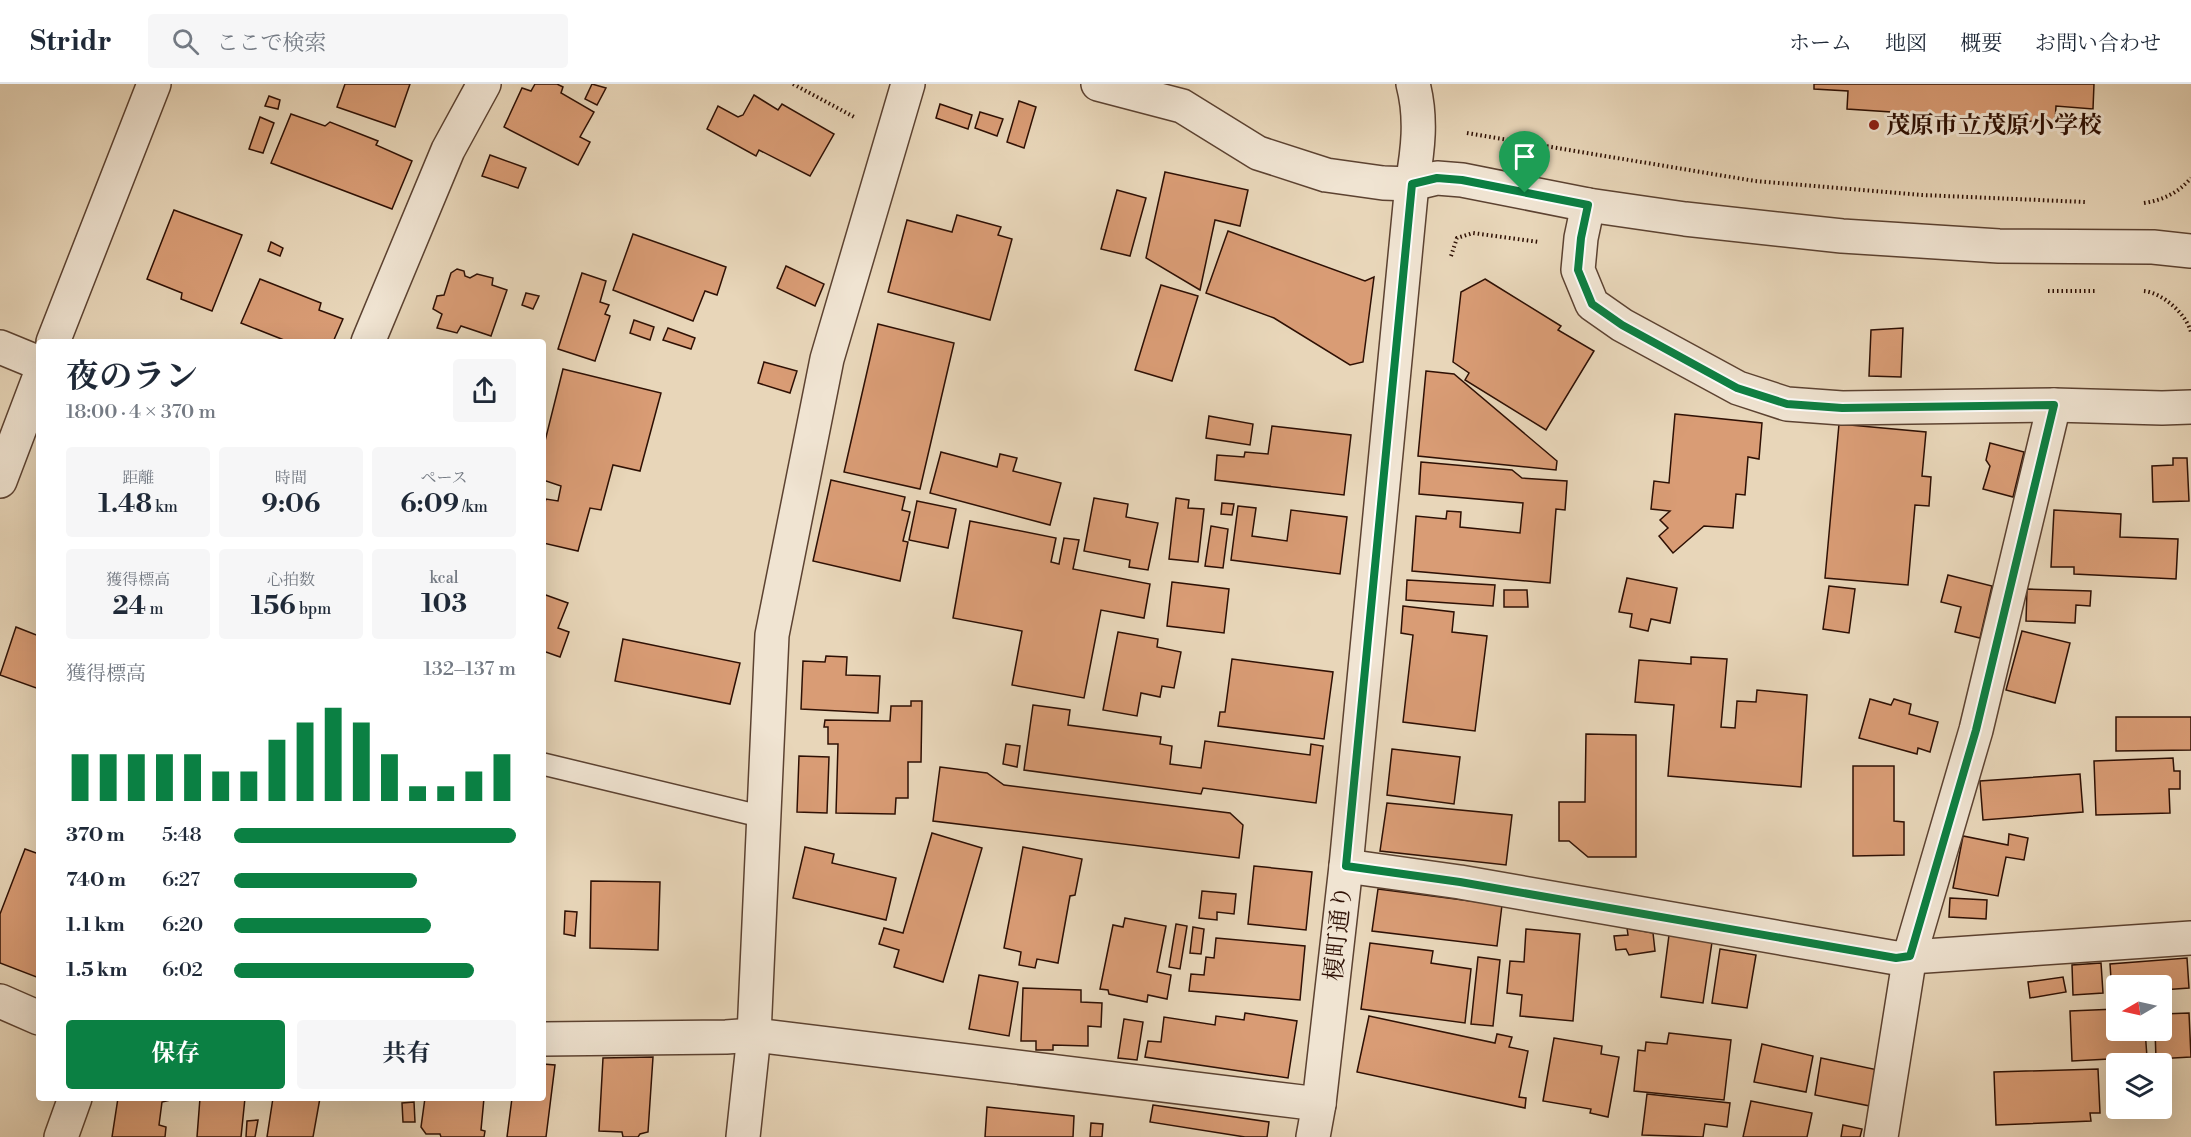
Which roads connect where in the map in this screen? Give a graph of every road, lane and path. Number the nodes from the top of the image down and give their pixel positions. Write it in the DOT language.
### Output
graph roads {
  1 [pos="154,84"];
  2 [pos="484,84"];
  3 [pos="793,84"];
  4 [pos="908,84"];
  5 [pos="1098,84"];
  6 [pos="1413,84"];
  7 [pos="1467,133"];
  8 [pos="891,137"];
  9 [pos="2191,178"];
  10 [pos="1412,184"];
  11 [pos="2087,202"];
  12 [pos="2137,204"];
  13 [pos="1588,205"];
  14 [pos="1548,244"];
  15 [pos="2191,251"];
  16 [pos="1451,256"];
  17 [pos="54,339"];
  18 [pos="369,339"];
  19 [pos="0,347"];
  20 [pos="36,362"];
  21 [pos="36,386"];
  22 [pos="2054,405"];
  23 [pos="2191,407"];
  24 [pos="0,481"];
  25 [pos="546,765"];
  26 [pos="764,817"];
  27 [pos="1346,866"];
  28 [pos="2191,938"];
  29 [pos="1910,956"];
  30 [pos="0,1001"];
  31 [pos="36,1017"];
  32 [pos="754,1035"];
  33 [pos="546,1039"];
  34 [pos="74,1101"];
  35 [pos="1319,1104"];
  36 [pos="61,1137"];
  37 [pos="743,1137"];
  38 [pos="1313,1137"];
  39 [pos="1881,1137"];
  1 -- 17 [label="street"];
  2 -- 18 [label="street"];
  3 -- 8 [label="path"];
  4 -- 8 [label="street"];
  5 -- 10 [label="street"];
  6 -- 10 [label="street, 榎町通り"];
  7 -- 11 [label="path"];
  8 -- 26 [label="street"];
  9 -- 12 [label="path"];
  10 -- 13 [label="street"];
  10 -- 27 [label="street, 榎町通り"];
  13 -- 15 [label="street"];
  13 -- 22 [label="street"];
  14 -- 16 [label="path"];
  19 -- 20 [label="street"];
  21 -- 24 [label="street"];
  22 -- 23 [label="street"];
  22 -- 29 [label="street"];
  25 -- 26 [label="lane"];
  26 -- 32 [label="street"];
  27 -- 29 [label="street"];
  27 -- 35 [label="street, 榎町通り"];
  28 -- 29 [label="street"];
  29 -- 39 [label="street"];
  30 -- 31 [label="street"];
  32 -- 33 [label="street"];
  32 -- 35 [label="street"];
  32 -- 37 [label="street"];
  34 -- 36 [label="street"];
  35 -- 38 [label="street, 榎町通り"];
}
